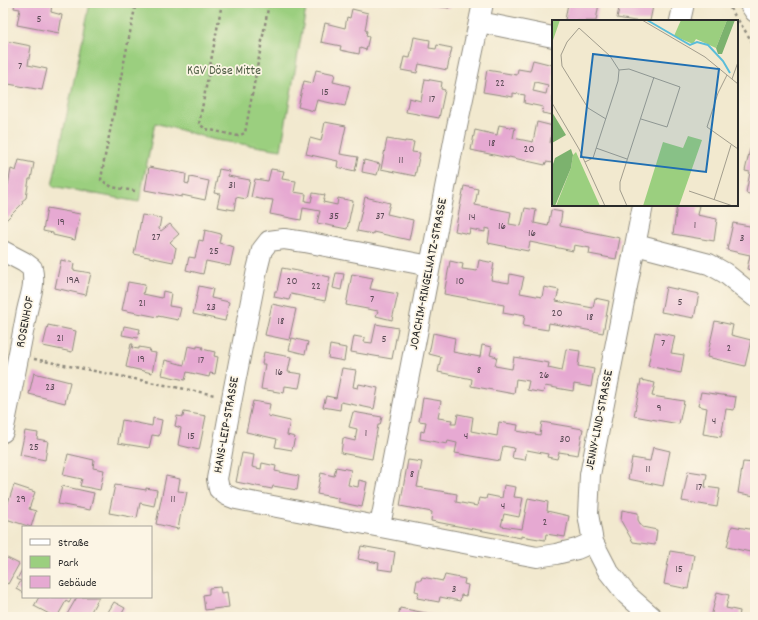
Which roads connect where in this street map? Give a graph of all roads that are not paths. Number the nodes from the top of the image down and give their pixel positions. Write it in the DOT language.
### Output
graph roads {
  1 [pos="684,3"];
  2 [pos="749,3"];
  3 [pos="482,12"];
  4 [pos="755,12"];
  5 [pos="680,20"];
  6 [pos="552,37"];
  7 [pos="644,206"];
  8 [pos="636,245"];
  9 [pos="3,251"];
  10 [pos="430,266"];
  11 [pos="755,297"];
  12 [pos="3,432"];
  13 [pos="380,526"];
  14 [pos="593,542"];
  15 [pos="652,617"];
  1 -- 5 [label="street"];
  2 -- 4 [label="street"];
  3 -- 6 [label="street, JOACHIM-RINGELNATZ-STRASSE"];
  3 -- 10 [label="street, JOACHIM-RINGELNATZ-STRASSE"];
  7 -- 8 [label="street, JENNY-LIND-STRASSE"];
  8 -- 11 [label="street"];
  8 -- 14 [label="street, JENNY-LIND-STRASSE"];
  9 -- 12 [label="street, ROSENHOF"];
  10 -- 13 [label="street, JOACHIM-RINGELNATZ-STRASSE"];
  10 -- 13 [label="street, HANS-LEIP-STRASSE"];
  13 -- 14 [label="street, HANS-LEIP-STRASSE"];
  14 -- 15 [label="street, JENNY-LIND-STRASSE"];
}
